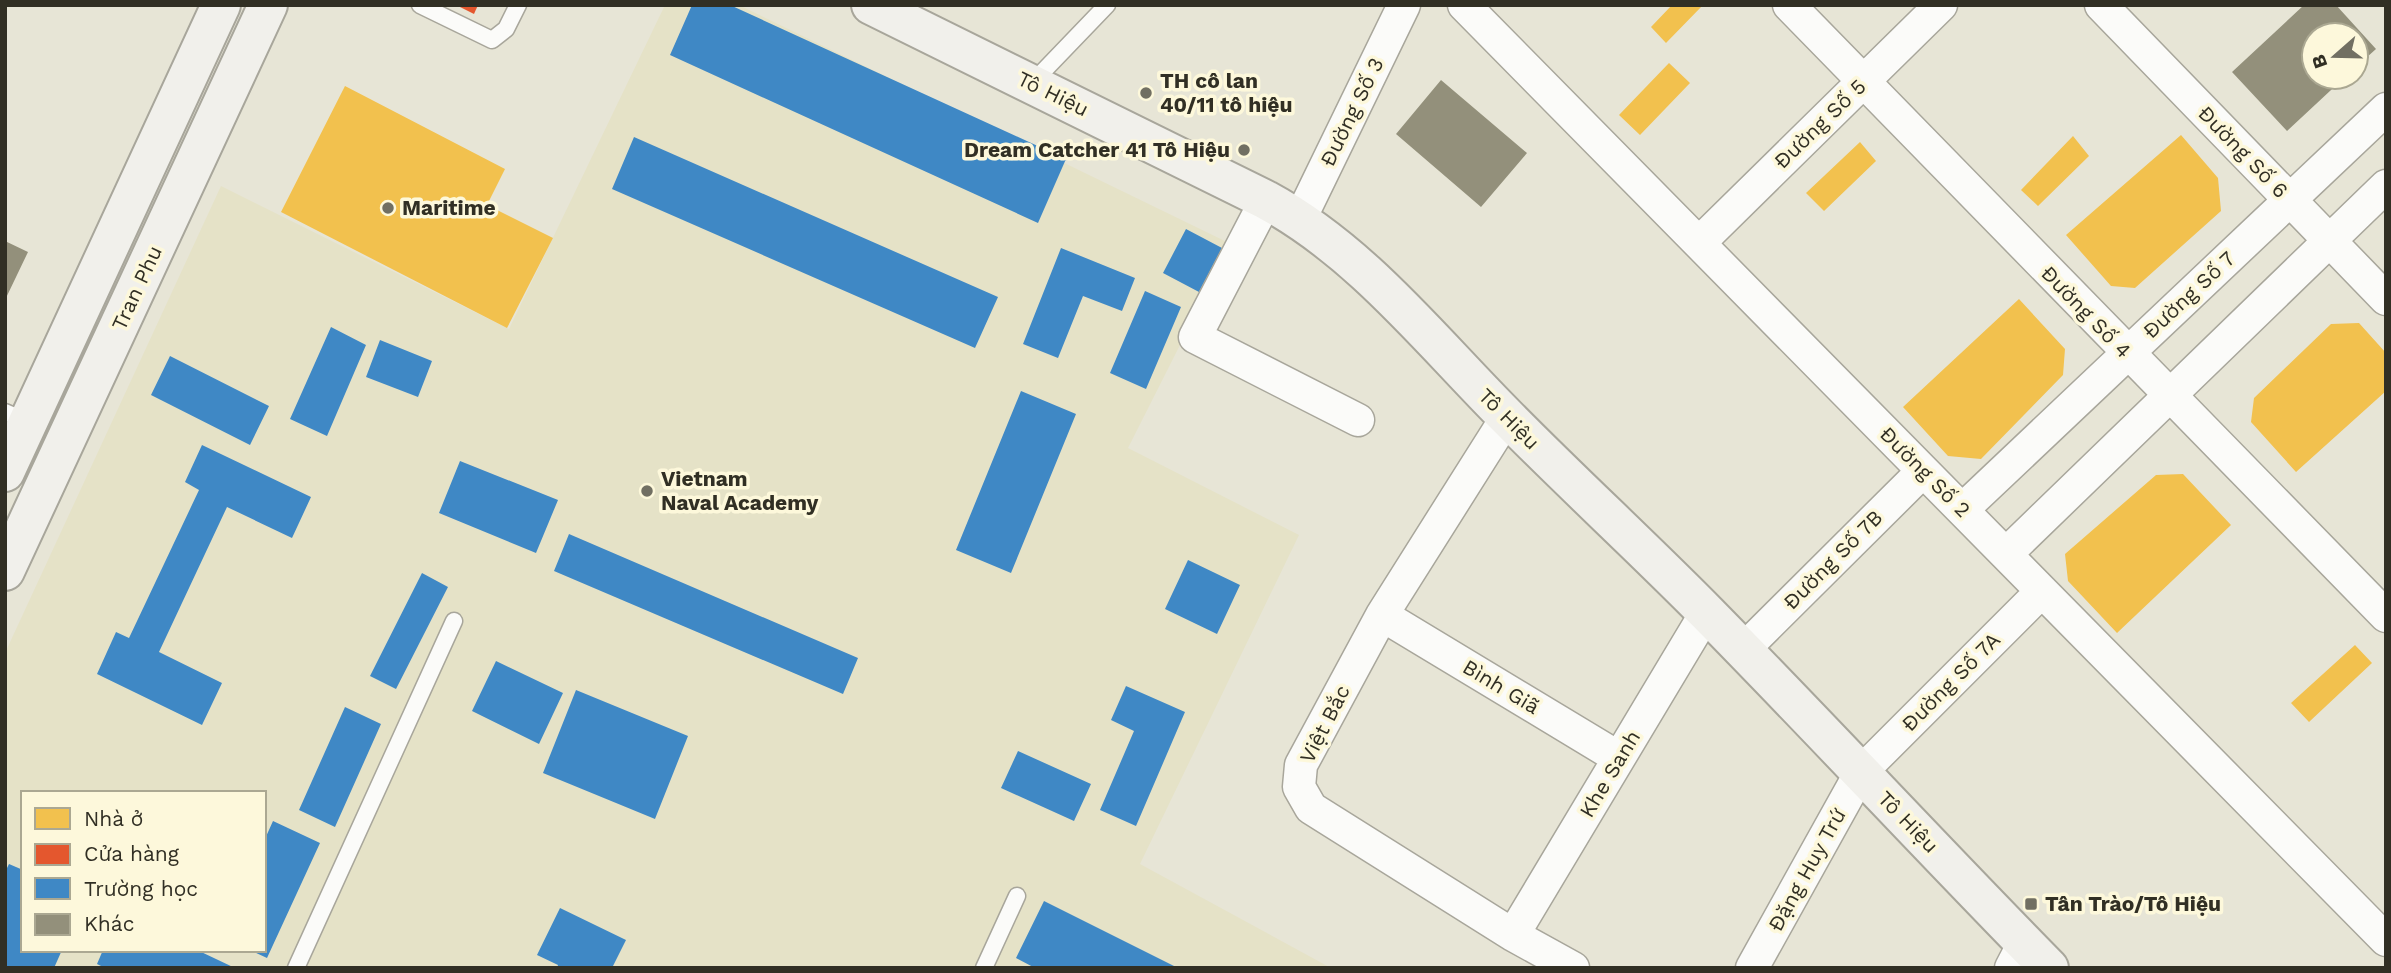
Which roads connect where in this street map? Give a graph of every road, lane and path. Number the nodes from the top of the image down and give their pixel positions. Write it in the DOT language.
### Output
graph roads {
  1 [pos="221,5"];
  2 [pos="268,5"];
  3 [pos="420,5"];
  4 [pos="518,5"];
  5 [pos="871,5"];
  6 [pos="1107,5"];
  7 [pos="1405,5"];
  8 [pos="1464,5"];
  9 [pos="1789,5"];
  10 [pos="1941,5"];
  11 [pos="2101,5"];
  12 [pos="1863,82"];
  13 [pos="1031,83"];
  14 [pos="2386,109"];
  15 [pos="2386,186"];
  16 [pos="1266,200"];
  17 [pos="2290,200"];
  18 [pos="1300,219"];
  19 [pos="2329,240"];
  20 [pos="1699,243"];
  21 [pos="2386,299"];
  22 [pos="2127,354"];
  23 [pos="2168,397"];
  24 [pos="17,417"];
  25 [pos="1507,417"];
  26 [pos="1358,420"];
  27 [pos="1923,471"];
  28 [pos="5,472"];
  29 [pos="21,496"];
  30 [pos="1962,510"];
  31 [pos="2006,554"];
  32 [pos="5,571"];
  33 [pos="2042,591"];
  34 [pos="1706,612"];
  35 [pos="1382,615"];
  36 [pos="2386,616"];
  37 [pos="454,621"];
  38 [pos="1743,650"];
  39 [pos="1619,758"];
  40 [pos="1861,772"];
  41 [pos="1017,896"];
  42 [pos="1513,935"];
  43 [pos="2386,940"];
  44 [pos="2028,959"];
  45 [pos="296,968"];
  46 [pos="984,968"];
  47 [pos="1573,968"];
  48 [pos="1752,968"];
  1 -- 24 [label="street, Tran Phu"];
  2 -- 29 [label="street, Tran Phu"];
  3 -- 4 [label="lane"];
  5 -- 13 [label="street, Tô Hiệu"];
  6 -- 13 [label="lane"];
  7 -- 18 [label="street, Đường Số 3"];
  8 -- 20 [label="street, Đường Số 2"];
  9 -- 12 [label="street, Đường Số 4"];
  10 -- 12 [label="street, Đường Số 5"];
  11 -- 17 [label="street, Đường Số 6"];
  12 -- 20 [label="street, Đường Số 5"];
  12 -- 22 [label="street, Đường Số 4"];
  13 -- 16 [label="street, Tô Hiệu"];
  14 -- 17 [label="street, Đường Số 7"];
  15 -- 19 [label="street"];
  16 -- 18 [label="street, Tô Hiệu"];
  16 -- 26 [label="street"];
  17 -- 19 [label="street, Đường Số 6"];
  17 -- 22 [label="street, Đường Số 7"];
  18 -- 25 [label="street, Tô Hiệu"];
  19 -- 21 [label="street, Đường Số 6"];
  19 -- 23 [label="street"];
  20 -- 27 [label="street, Đường Số 2"];
  22 -- 23 [label="street, Đường Số 4"];
  22 -- 30 [label="street, Đường Số 7"];
  23 -- 31 [label="street"];
  23 -- 36 [label="street, Đường Số 4"];
  24 -- 28 [label="street, Tran Phu"];
  25 -- 34 [label="street, Tô Hiệu"];
  25 -- 35 [label="street, Việt Bắc"];
  27 -- 30 [label="street, Đường Số 2"];
  27 -- 38 [label="street, Đường Số 7B"];
  29 -- 32 [label="street, Tran Phu"];
  30 -- 31 [label="street, Đường Số 2"];
  31 -- 33 [label="street, Đường Số 2"];
  33 -- 40 [label="street, Đường Số 7A"];
  33 -- 43 [label="street, Đường Số 2"];
  34 -- 38 [label="street, Tô Hiệu"];
  34 -- 39 [label="street, Khe Sanh"];
  35 -- 39 [label="street, Bình Giã"];
  35 -- 42 [label="street, Việt Bắc"];
  37 -- 45 [label="lane"];
  38 -- 40 [label="street, Tô Hiệu"];
  39 -- 42 [label="street, Khe Sanh"];
  40 -- 44 [label="street, Tô Hiệu"];
  40 -- 48 [label="street, Đặng Huy Trứ"];
  41 -- 46 [label="lane"];
  42 -- 47 [label="street, Việt Bắc"];
}
